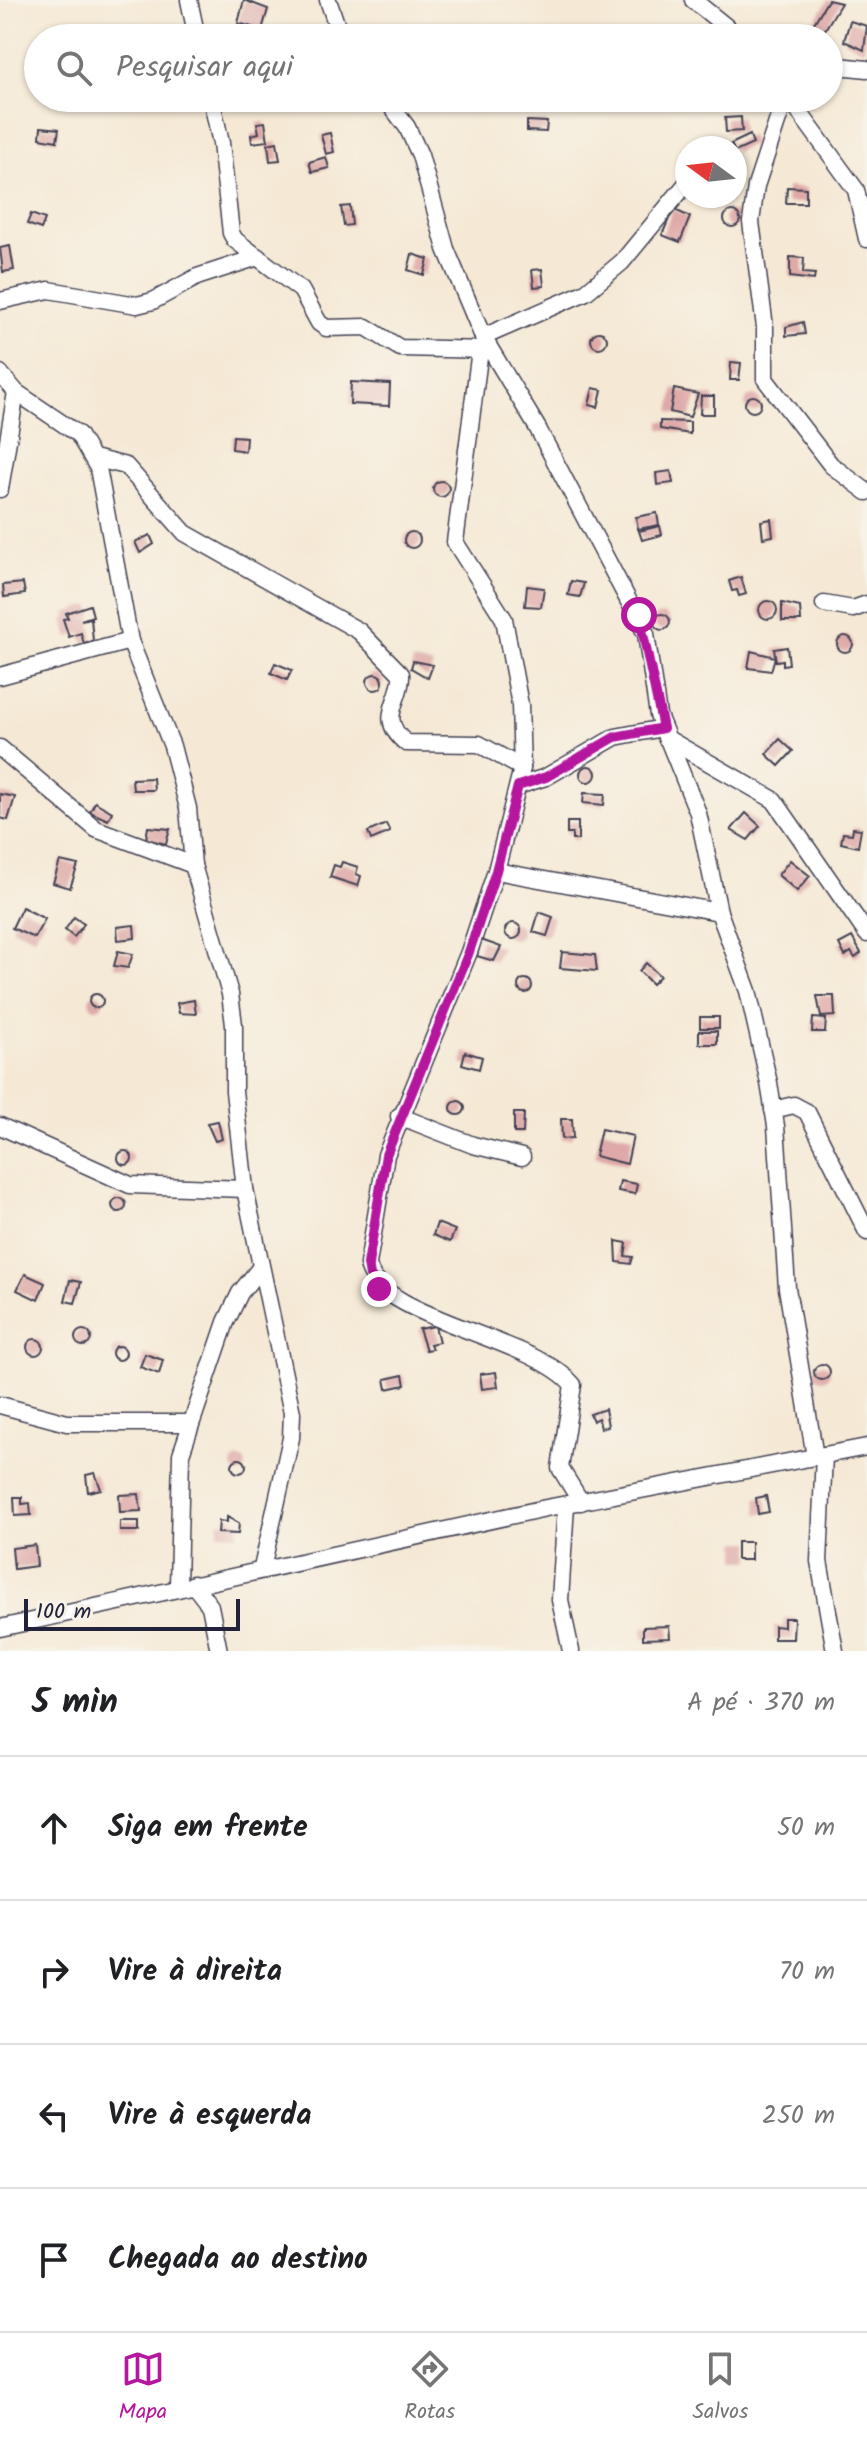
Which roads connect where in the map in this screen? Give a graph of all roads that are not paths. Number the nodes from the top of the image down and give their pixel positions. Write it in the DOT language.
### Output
graph roads {
  1 [pos="189,0"];
  2 [pos="328,0"];
  3 [pos="693,0"];
  4 [pos="194,24"];
  5 [pos="336,24"];
  6 [pos="723,24"];
  7 [pos="843,66"];
  8 [pos="867,69"];
  9 [pos="214,112"];
  10 [pos="396,112"];
  11 [pos="782,112"];
  12 [pos="798,112"];
  13 [pos="675,198"];
  14 [pos="747,198"];
  15 [pos="753,199"];
  16 [pos="867,239"];
  17 [pos="258,257"];
  18 [pos="0,301"];
  19 [pos="484,346"];
  20 [pos="0,373"];
  21 [pos="16,392"];
  22 [pos="93,458"];
  23 [pos="0,489"];
  24 [pos="867,492"];
  25 [pos="824,604"];
  26 [pos="867,604"];
  27 [pos="130,641"];
  28 [pos="0,676"];
  29 [pos="664,733"];
  30 [pos="0,748"];
  31 [pos="522,768"];
  32 [pos="518,786"];
  33 [pos="193,865"];
  34 [pos="496,871"];
  35 [pos="719,912"];
  36 [pos="867,934"];
  37 [pos="773,1110"];
  38 [pos="399,1116"];
  39 [pos="0,1126"];
  40 [pos="522,1157"];
  41 [pos="245,1189"];
  42 [pos="867,1232"];
  43 [pos="260,1268"];
  44 [pos="0,1405"];
  45 [pos="190,1423"];
  46 [pos="867,1447"];
  47 [pos="820,1456"];
  48 [pos="574,1503"];
  49 [pos="262,1568"];
  50 [pos="186,1585"];
  51 [pos="0,1628"];
  52 [pos="219,1651"];
  53 [pos="571,1651"];
  54 [pos="835,1651"];
  1 -- 4 [label="street"];
  2 -- 5 [label="street"];
  3 -- 6 [label="street"];
  7 -- 8 [label="street"];
  9 -- 17 [label="street"];
  10 -- 19 [label="street"];
  11 -- 15 [label="street"];
  12 -- 16 [label="street"];
  13 -- 19 [label="street"];
  14 -- 15 [label="street"];
  15 -- 24 [label="street"];
  17 -- 18 [label="street"];
  17 -- 19 [label="street"];
  19 -- 29 [label="street"];
  19 -- 31 [label="street"];
  20 -- 21 [label="street"];
  21 -- 22 [label="street"];
  21 -- 23 [label="street"];
  22 -- 27 [label="street"];
  22 -- 31 [label="street"];
  25 -- 26 [label="street"];
  27 -- 28 [label="street"];
  27 -- 33 [label="street"];
  29 -- 32 [label="street"];
  29 -- 35 [label="street"];
  29 -- 36 [label="street"];
  30 -- 33 [label="street"];
  31 -- 32 [label="street"];
  32 -- 34 [label="street"];
  33 -- 41 [label="street"];
  34 -- 35 [label="street"];
  34 -- 38 [label="street"];
  35 -- 37 [label="street"];
  37 -- 42 [label="street"];
  37 -- 47 [label="street"];
  38 -- 40 [label="street"];
  38 -- 48 [label="street"];
  39 -- 41 [label="street"];
  41 -- 43 [label="street"];
  43 -- 45 [label="street"];
  43 -- 49 [label="street"];
  44 -- 45 [label="street"];
  45 -- 50 [label="street"];
  46 -- 47 [label="street"];
  47 -- 48 [label="street"];
  47 -- 54 [label="street"];
  48 -- 49 [label="street"];
  48 -- 53 [label="street"];
  49 -- 50 [label="street"];
  50 -- 51 [label="street"];
  50 -- 52 [label="street"];
}
